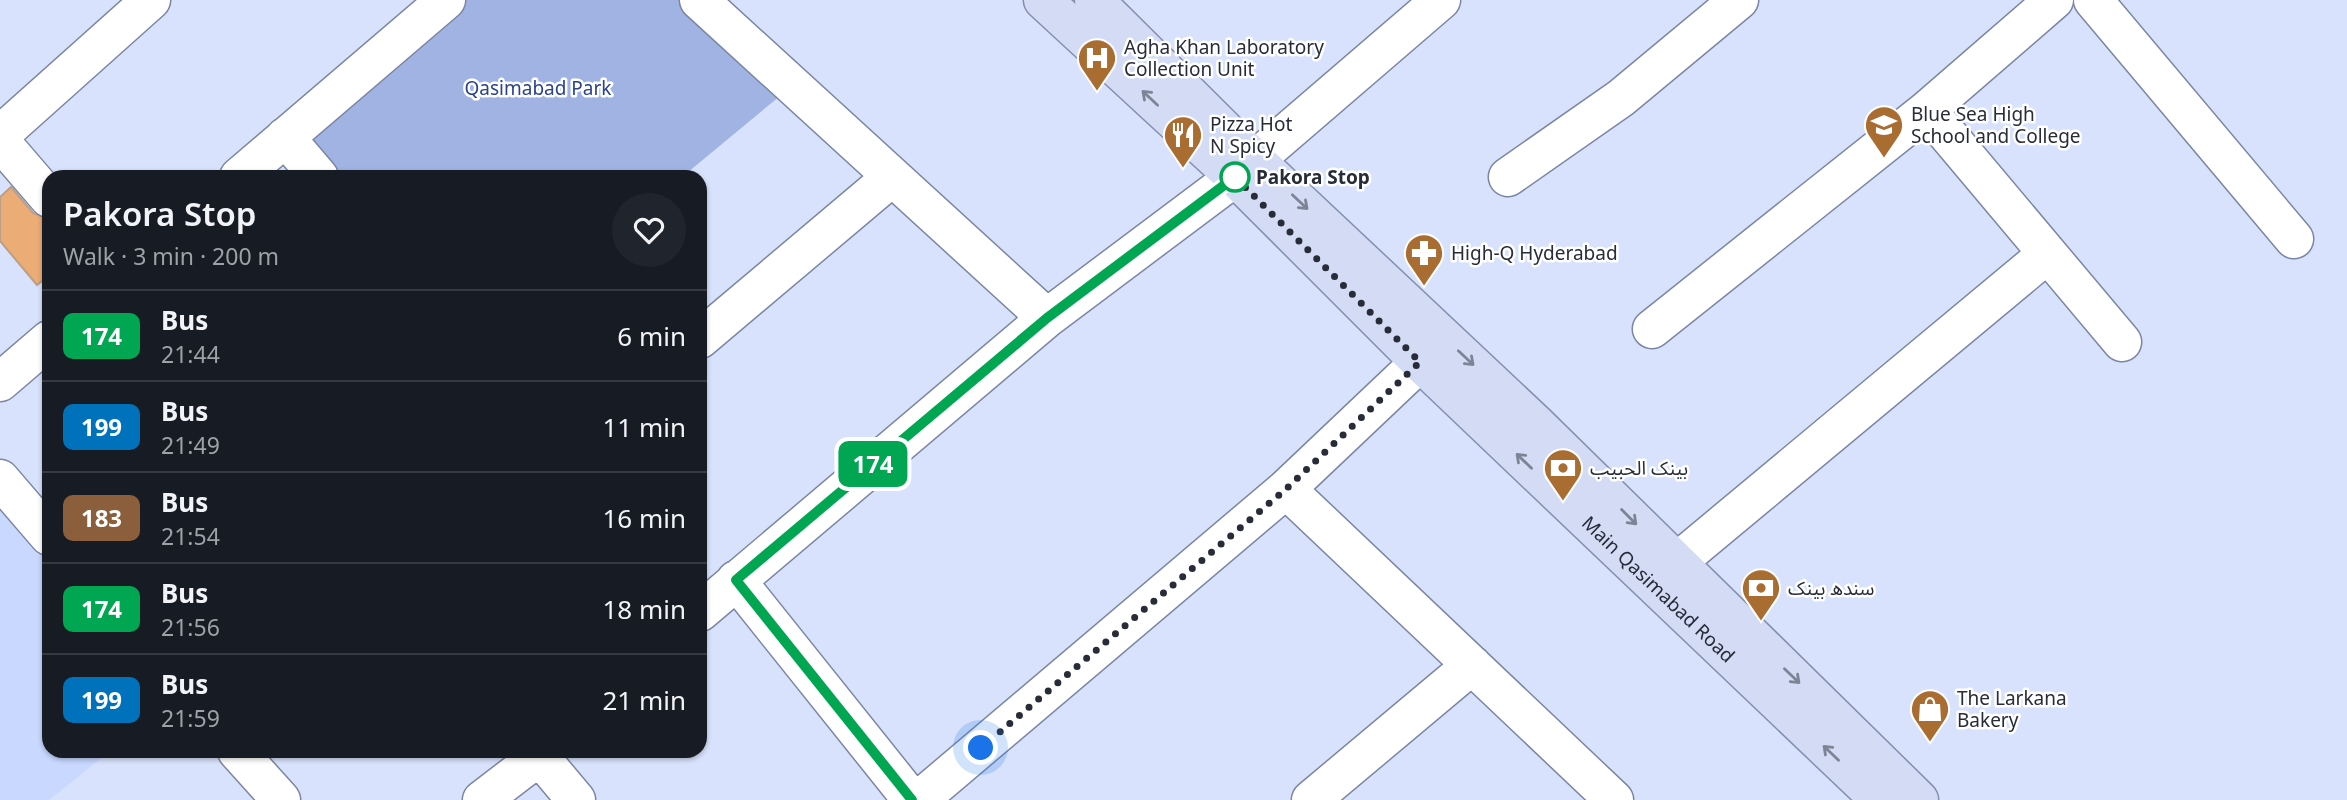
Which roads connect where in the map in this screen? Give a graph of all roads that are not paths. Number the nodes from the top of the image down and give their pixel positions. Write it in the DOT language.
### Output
graph roads {
  1 [pos="446,0"];
  2 [pos="699,0"];
  3 [pos="1043,0"];
  4 [pos="1094,0"];
  5 [pos="1739,0"];
  6 [pos="2054,0"];
  7 [pos="2093,0"];
  8 [pos="134,6"];
  9 [pos="1433,8"];
  10 [pos="1927,110"];
  11 [pos="0,135"];
  12 [pos="285,137"];
  13 [pos="0,141"];
  14 [pos="1245,168"];
  15 [pos="247,170"];
  16 [pos="313,170"];
  17 [pos="892,177"];
  18 [pos="1508,177"];
  19 [pos="42,190"];
  20 [pos="2294,239"];
  21 [pos="2046,255"];
  22 [pos="1047,318"];
  23 [pos="1652,329"];
  24 [pos="707,333"];
  25 [pos="2122,342"];
  26 [pos="42,346"];
  27 [pos="1420,362"];
  28 [pos="0,382"];
  29 [pos="0,479"];
  30 [pos="1286,489"];
  31 [pos="42,528"];
  32 [pos="1676,563"];
  33 [pos="736,580"];
  34 [pos="707,606"];
  35 [pos="1472,665"];
  36 [pos="243,758"];
  37 [pos="533,758"];
  38 [pos="544,758"];
  39 [pos="281,800"];
  40 [pos="482,800"];
  41 [pos="576,800"];
  42 [pos="912,800"];
  43 [pos="919,800"];
  44 [pos="1311,800"];
  45 [pos="1614,800"];
  46 [pos="1880,800"];
  47 [pos="1919,800"];
  1 -- 12 [label="street"];
  2 -- 17 [label="street"];
  14 -- 3 [label="main road, Main Qasimabad Road, one-way"];
  4 -- 14 [label="main road, Main Qasimabad Road"];
  5 -- 18 [label="street"];
  6 -- 10 [label="street"];
  7 -- 20 [label="street"];
  8 -- 11 [label="street"];
  9 -- 14 [label="street"];
  10 -- 21 [label="street"];
  10 -- 23 [label="street"];
  12 -- 15 [label="street"];
  12 -- 16 [label="street"];
  13 -- 19 [label="street"];
  14 -- 22 [label="street"];
  14 -- 27 [label="main road, Main Qasimabad Road"];
  14 -- 32 [label="main road, Main Qasimabad Road, one-way"];
  17 -- 22 [label="street"];
  17 -- 24 [label="street"];
  21 -- 25 [label="street"];
  21 -- 32 [label="street"];
  22 -- 33 [label="street"];
  26 -- 28 [label="street"];
  27 -- 30 [label="street"];
  46 -- 27 [label="main road, Main Qasimabad Road, one-way"];
  29 -- 31 [label="street"];
  30 -- 35 [label="street"];
  30 -- 43 [label="street"];
  32 -- 47 [label="main road, Main Qasimabad Road, one-way"];
  33 -- 34 [label="street"];
  33 -- 42 [label="street"];
  35 -- 44 [label="street"];
  35 -- 45 [label="street"];
  36 -- 39 [label="street"];
  37 -- 40 [label="street"];
  38 -- 41 [label="street"];
}
